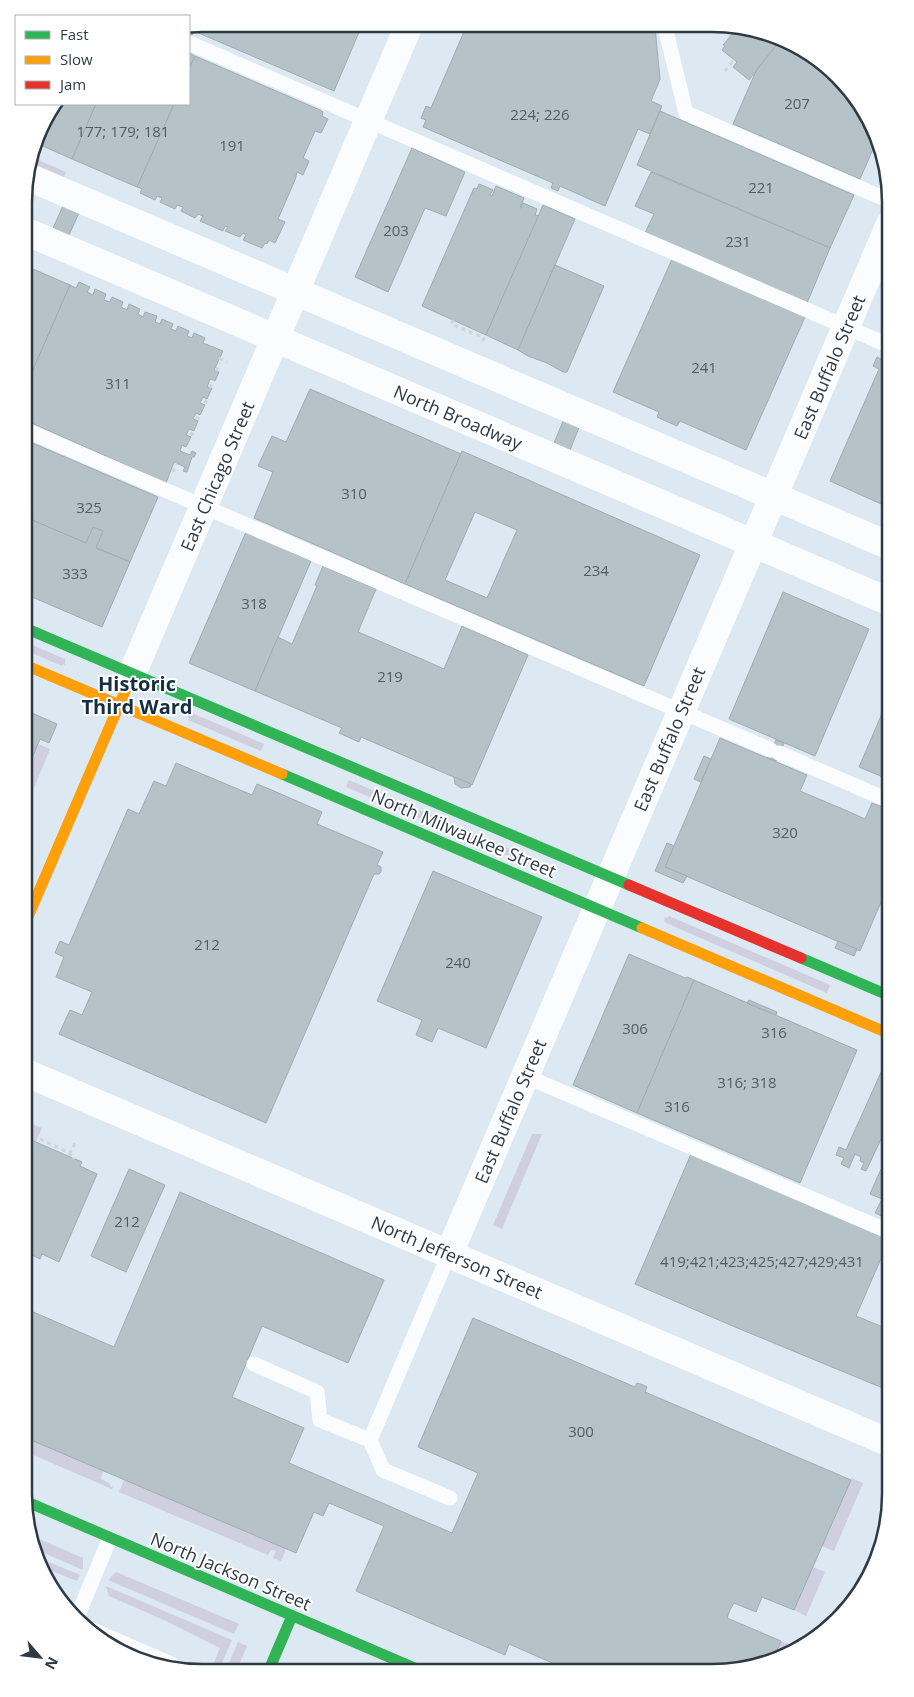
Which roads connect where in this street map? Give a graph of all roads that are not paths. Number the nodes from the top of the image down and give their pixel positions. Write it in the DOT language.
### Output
graph roads {
  1 [pos="406,32"];
  2 [pos="666,32"];
  3 [pos="190,44"];
  4 [pos="368,121"];
  5 [pos="34,179"];
  6 [pos="882,197"];
  7 [pos="32,234"];
  8 [pos="882,243"];
  9 [pos="295,291"];
  10 [pos="846,328"];
  11 [pos="275,338"];
  12 [pos="882,343"];
  13 [pos="32,433"];
  14 [pos="773,496"];
  15 [pos="204,506"];
  16 [pos="882,542"];
  17 [pos="754,543"];
  18 [pos="882,598"];
  19 [pos="32,631"];
  20 [pos="32,668"];
  21 [pos="132,674"];
  22 [pos="119,705"];
  23 [pos="681,711"];
  24 [pos="882,796"];
  25 [pos="610,877"];
  26 [pos="32,907"];
  27 [pos="597,908"];
  28 [pos="881,992"];
  29 [pos="881,1030"];
  30 [pos="32,1075"];
  31 [pos="525,1076"];
  32 [pos="881,1228"];
  33 [pos="449,1254"];
  34 [pos="254,1364"];
  35 [pos="881,1439"];
  36 [pos="370,1440"];
  37 [pos="450,1498"];
  38 [pos="33,1504"];
  39 [pos="110,1538"];
  40 [pos="79,1611"];
  41 [pos="292,1616"];
  42 [pos="113,1639"];
  43 [pos="154,1657"];
  44 [pos="271,1664"];
  45 [pos="405,1664"];
  1 -- 4 [label="street, East Chicago Street"];
  2 -- 6 [label="lane"];
  3 -- 4 [label="lane"];
  4 -- 9 [label="street, East Chicago Street"];
  4 -- 10 [label="lane"];
  5 -- 9 [label="street"];
  7 -- 11 [label="street, North Broadway"];
  8 -- 10 [label="street, East Buffalo Street"];
  9 -- 11 [label="street, East Chicago Street"];
  9 -- 14 [label="street"];
  10 -- 12 [label="lane"];
  10 -- 14 [label="street, East Buffalo Street"];
  11 -- 15 [label="street, East Chicago Street"];
  11 -- 17 [label="street, North Broadway"];
  13 -- 15 [label="lane"];
  14 -- 16 [label="street"];
  14 -- 17 [label="street, East Buffalo Street"];
  15 -- 21 [label="street, East Chicago Street"];
  15 -- 23 [label="lane"];
  17 -- 18 [label="street, North Broadway"];
  17 -- 23 [label="street, East Buffalo Street"];
  19 -- 21 [label="main road, North Milwaukee Street"];
  20 -- 22 [label="main road, North Milwaukee Street"];
  21 -- 22 [label="main road, East Chicago Street"];
  21 -- 25 [label="main road, North Milwaukee Street"];
  22 -- 26 [label="main road, East Chicago Street"];
  22 -- 27 [label="main road, North Milwaukee Street"];
  23 -- 24 [label="lane"];
  23 -- 25 [label="street, East Buffalo Street"];
  25 -- 27 [label="street, East Buffalo Street"];
  25 -- 28 [label="main road, North Milwaukee Street"];
  27 -- 29 [label="main road, North Milwaukee Street"];
  27 -- 31 [label="street, East Buffalo Street"];
  30 -- 33 [label="street, North Jefferson Street"];
  31 -- 32 [label="lane"];
  31 -- 33 [label="street, East Buffalo Street"];
  33 -- 35 [label="street, North Jefferson Street"];
  33 -- 36 [label="lane"];
  34 -- 36 [label="lane"];
  36 -- 37 [label="lane"];
  38 -- 39 [label="main road, North Jackson Street"];
  39 -- 40 [label="lane"];
  39 -- 41 [label="main road, North Jackson Street"];
  41 -- 44 [label="main road"];
  41 -- 45 [label="main road, North Jackson Street"];
  42 -- 43 [label="lane"];
}
